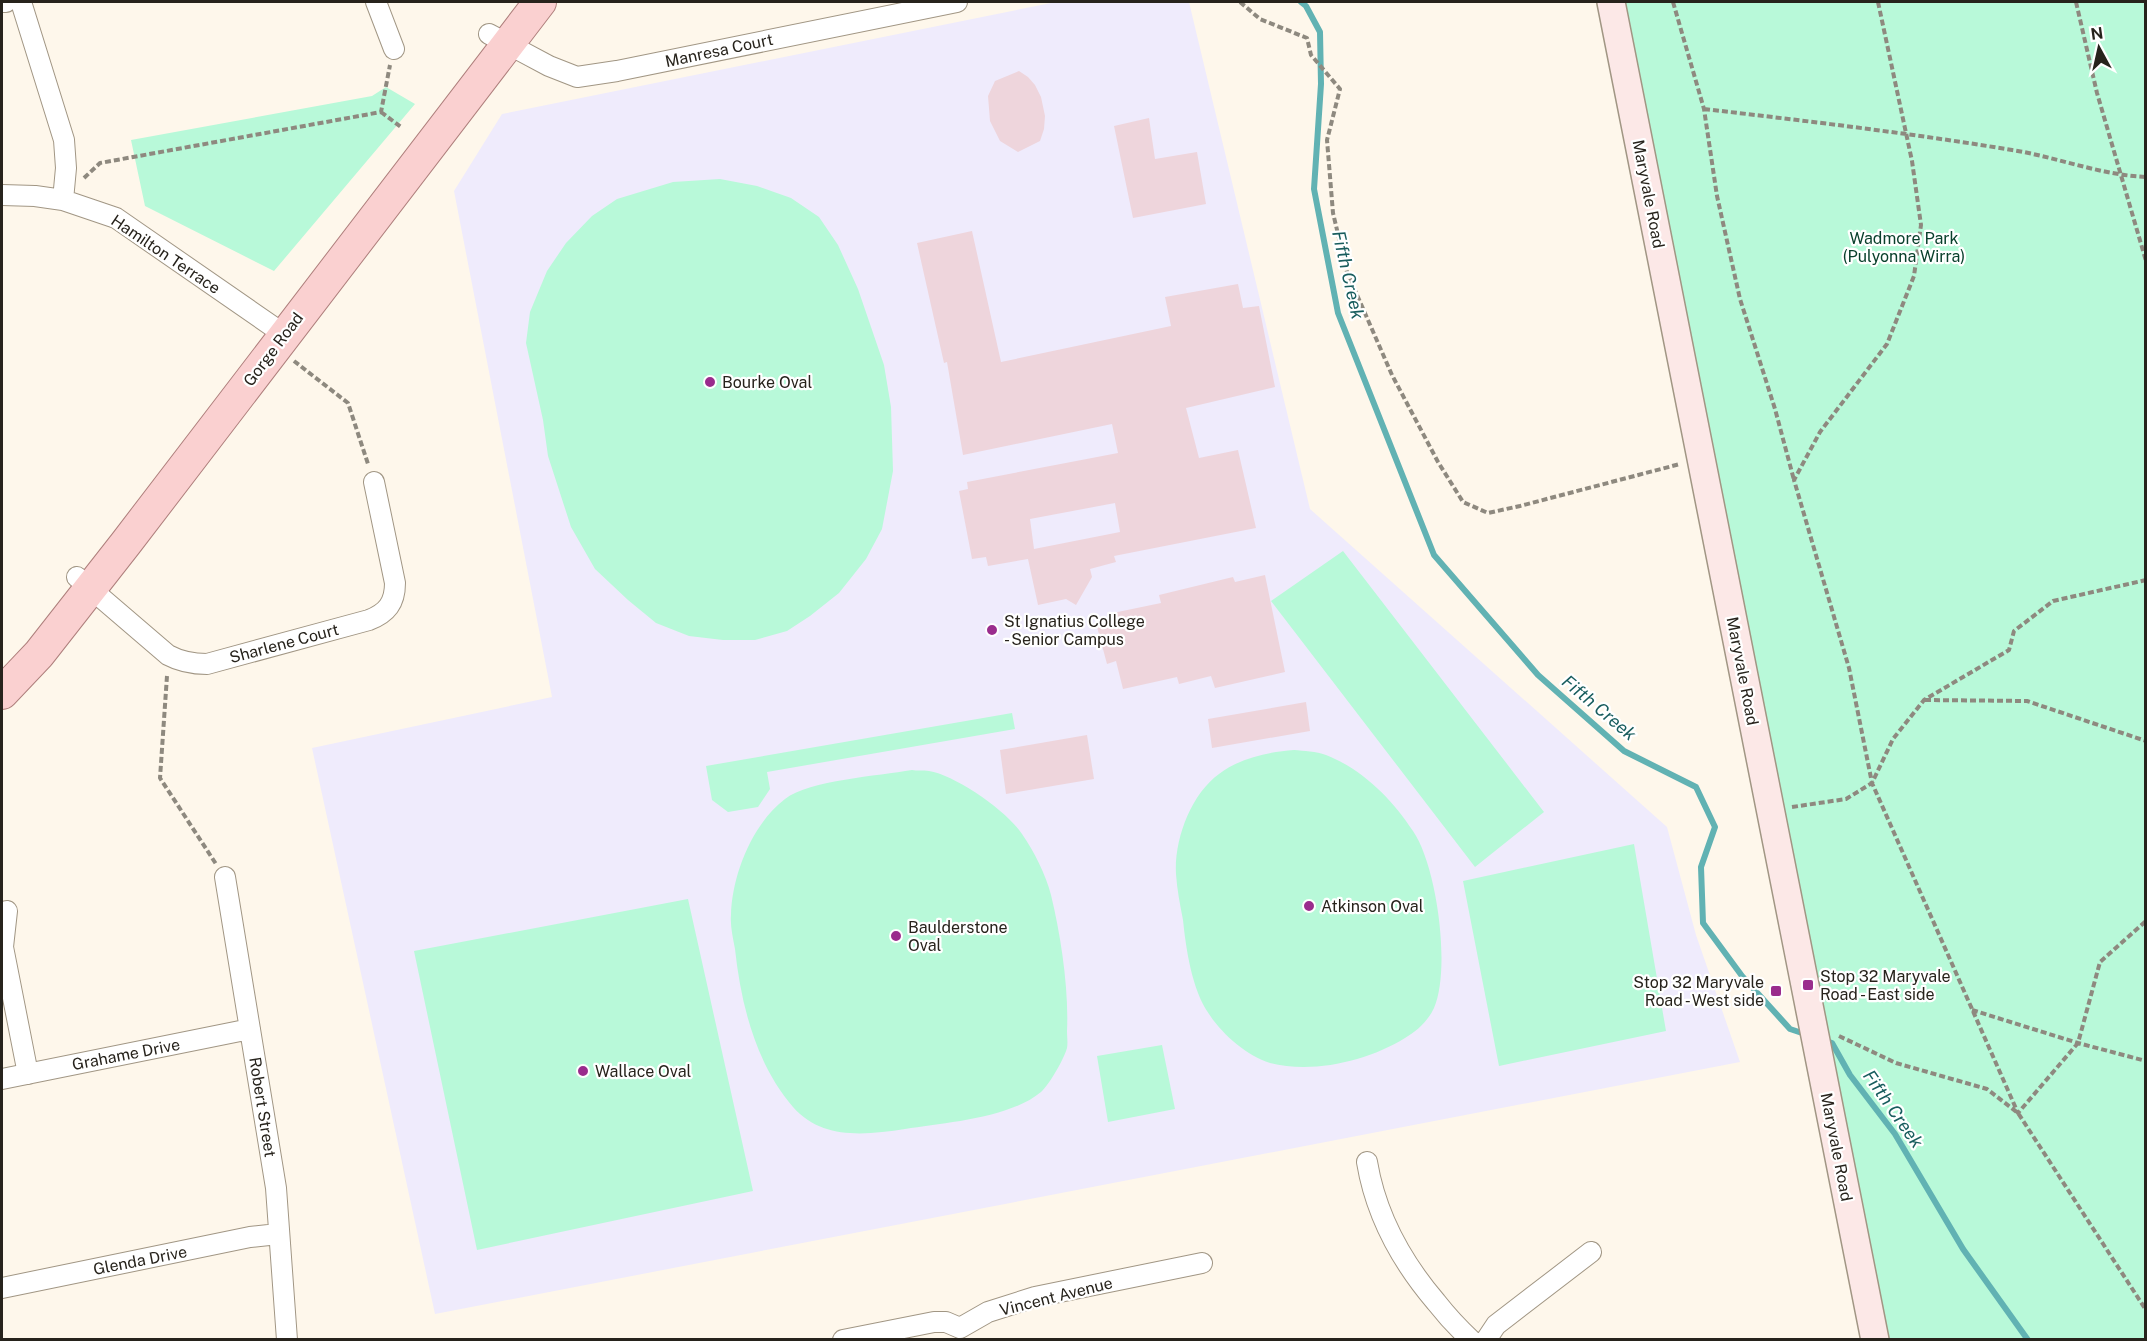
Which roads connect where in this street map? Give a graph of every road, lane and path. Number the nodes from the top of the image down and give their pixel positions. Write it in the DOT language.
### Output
graph roads {
  1 [pos="21,2"];
  2 [pos="376,2"];
  3 [pos="514,2"];
  4 [pos="540,2"];
  5 [pos="957,2"];
  6 [pos="1240,2"];
  7 [pos="1611,2"];
  8 [pos="1673,2"];
  9 [pos="1878,2"];
  10 [pos="2076,2"];
  11 [pos="498,39"];
  12 [pos="394,50"];
  13 [pos="1704,109"];
  14 [pos="381,112"];
  15 [pos="401,127"];
  16 [pos="1906,132"];
  17 [pos="2121,176"];
  18 [pos="2145,177"];
  19 [pos="2,195"];
  20 [pos="63,200"];
  21 [pos="2145,261"];
  22 [pos="276,335"];
  23 [pos="1701,459"];
  24 [pos="1794,480"];
  25 [pos="374,482"];
  26 [pos="2145,580"];
  27 [pos="84,583"];
  28 [pos="168,655"];
  29 [pos="2,664"];
  30 [pos="2,693"];
  31 [pos="1924,700"];
  32 [pos="2145,741"];
  33 [pos="1872,783"];
  34 [pos="1771,811"];
  35 [pos="225,877"];
  36 [pos="7,911"];
  37 [pos="2145,921"];
  38 [pos="1972,1009"];
  39 [pos="1813,1024"];
  40 [pos="250,1029"];
  41 [pos="2078,1042"];
  42 [pos="2145,1061"];
  43 [pos="28,1074"];
  44 [pos="2,1079"];
  45 [pos="2018,1113"];
  46 [pos="1367,1162"];
  47 [pos="278,1234"];
  48 [pos="1591,1252"];
  49 [pos="1202,1263"];
  50 [pos="2,1288"];
  51 [pos="2145,1310"];
  52 [pos="963,1334"];
  53 [pos="287,1340"];
  54 [pos="843,1340"];
  55 [pos="1471,1340"];
  56 [pos="1486,1340"];
  57 [pos="1875,1340"];
  1 -- 20 [label="street"];
  2 -- 12 [label="street"];
  3 -- 11 [label="main road, Gorge Road"];
  4 -- 11 [label="main road, Gorge Road"];
  5 -- 11 [label="street, Manresa Court"];
  6 -- 23 [label="path"];
  7 -- 23 [label="main road, Maryvale Road"];
  8 -- 13 [label="path"];
  9 -- 16 [label="path"];
  10 -- 17 [label="path"];
  11 -- 22 [label="main road, Gorge Road"];
  12 -- 14 [label="path"];
  13 -- 16 [label="path"];
  13 -- 24 [label="path"];
  14 -- 15 [label="path"];
  14 -- 20 [label="path"];
  16 -- 17 [label="path"];
  16 -- 24 [label="path"];
  17 -- 18 [label="path"];
  17 -- 21 [label="path"];
  19 -- 20 [label="street, Hamilton Terrace"];
  20 -- 22 [label="street, Hamilton Terrace"];
  22 -- 25 [label="path"];
  22 -- 27 [label="main road, Gorge Road"];
  23 -- 34 [label="main road, Maryvale Road"];
  24 -- 33 [label="path"];
  25 -- 28 [label="street, Sharlene Court"];
  26 -- 31 [label="path"];
  27 -- 28 [label="street, Sharlene Court"];
  27 -- 29 [label="main road, Gorge Road"];
  27 -- 30 [label="main road, Gorge Road"];
  28 -- 35 [label="path"];
  31 -- 32 [label="path"];
  31 -- 33 [label="path"];
  33 -- 34 [label="path"];
  33 -- 38 [label="path"];
  34 -- 39 [label="main road, Maryvale Road"];
  35 -- 40 [label="street, Robert Street"];
  36 -- 43 [label="street"];
  37 -- 41 [label="path"];
  38 -- 41 [label="path"];
  38 -- 45 [label="path"];
  39 -- 45 [label="path"];
  39 -- 57 [label="main road, Maryvale Road"];
  40 -- 43 [label="street, Grahame Drive"];
  40 -- 47 [label="street, Robert Street"];
  41 -- 42 [label="path"];
  41 -- 45 [label="path"];
  43 -- 44 [label="street, Grahame Drive"];
  45 -- 51 [label="path"];
  46 -- 55 [label="street"];
  47 -- 50 [label="street, Glenda Drive"];
  47 -- 53 [label="street, Robert Street"];
  48 -- 56 [label="street"];
  49 -- 52 [label="street, Vincent Avenue"];
  52 -- 54 [label="street, Vincent Avenue"];
}
